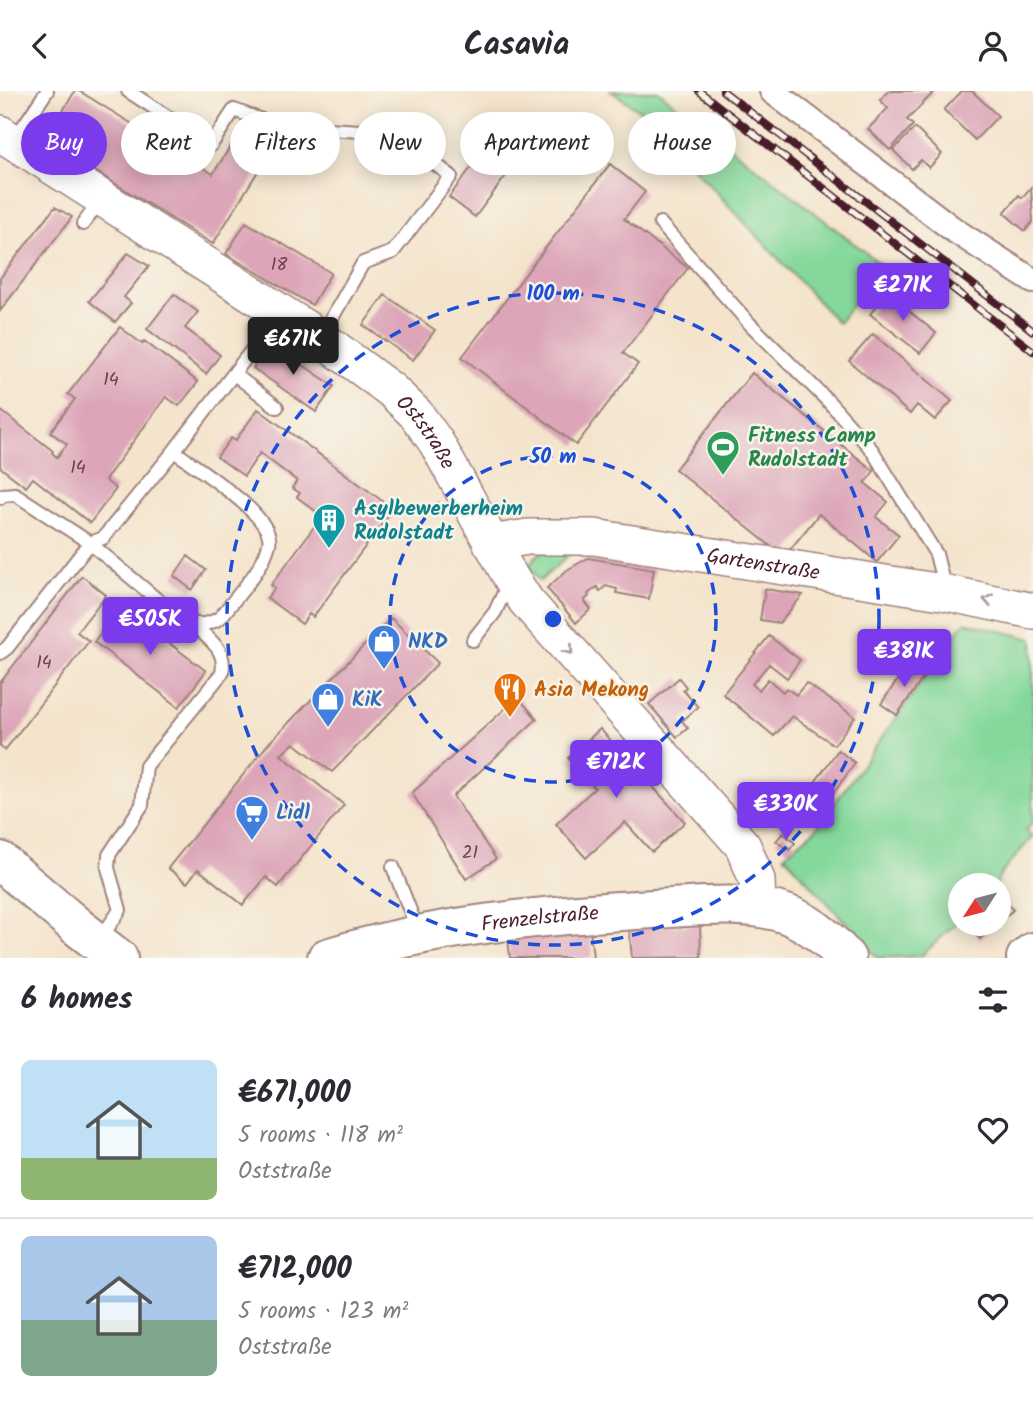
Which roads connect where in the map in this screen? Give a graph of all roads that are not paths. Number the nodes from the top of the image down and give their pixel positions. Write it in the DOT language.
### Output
graph roads {
  1 [pos="47,91"];
  2 [pos="128,91"];
  3 [pos="772,91"];
  4 [pos="7,137"];
  5 [pos="660,223"];
  6 [pos="1033,281"];
  7 [pos="281,312"];
  8 [pos="321,338"];
  9 [pos="234,374"];
  10 [pos="277,407"];
  11 [pos="174,451"];
  12 [pos="1,495"];
  13 [pos="90,543"];
  14 [pos="491,543"];
  15 [pos="511,578"];
  16 [pos="942,592"];
  17 [pos="1033,611"];
  18 [pos="194,625"];
  19 [pos="473,640"];
  20 [pos="0,653"];
  21 [pos="0,861"];
  22 [pos="393,867"];
  23 [pos="758,907"];
  24 [pos="420,935"];
  25 [pos="108,950"];
  26 [pos="1033,952"];
  27 [pos="327,958"];
  28 [pos="846,958"];
  29 [pos="1026,958"];
  1 -- 4 [label="lane"];
  2 -- 8 [label="lane"];
  3 -- 6 [label="street"];
  4 -- 7 [label="main road, Oststraße"];
  5 -- 16 [label="lane"];
  7 -- 8 [label="main road, Oststraße"];
  7 -- 9 [label="lane"];
  8 -- 14 [label="main road, Oststraße"];
  9 -- 10 [label="lane"];
  9 -- 11 [label="lane"];
  11 -- 13 [label="lane"];
  11 -- 18 [label="lane"];
  12 -- 13 [label="lane"];
  13 -- 18 [label="lane"];
  13 -- 20 [label="lane"];
  14 -- 15 [label="main road, Oststraße"];
  14 -- 16 [label="main road, Gartenstraße"];
  15 -- 19 [label="lane"];
  15 -- 23 [label="main road, Oststraße, one-way"];
  17 -- 16 [label="main road, Gartenstraße, one-way"];
  18 -- 25 [label="lane"];
  21 -- 25 [label="main road"];
  22 -- 24 [label="lane"];
  23 -- 24 [label="main road, Frenzelstraße"];
  23 -- 28 [label="main road"];
  24 -- 27 [label="main road, Frenzelstraße"];
  26 -- 29 [label="main road"];
}
